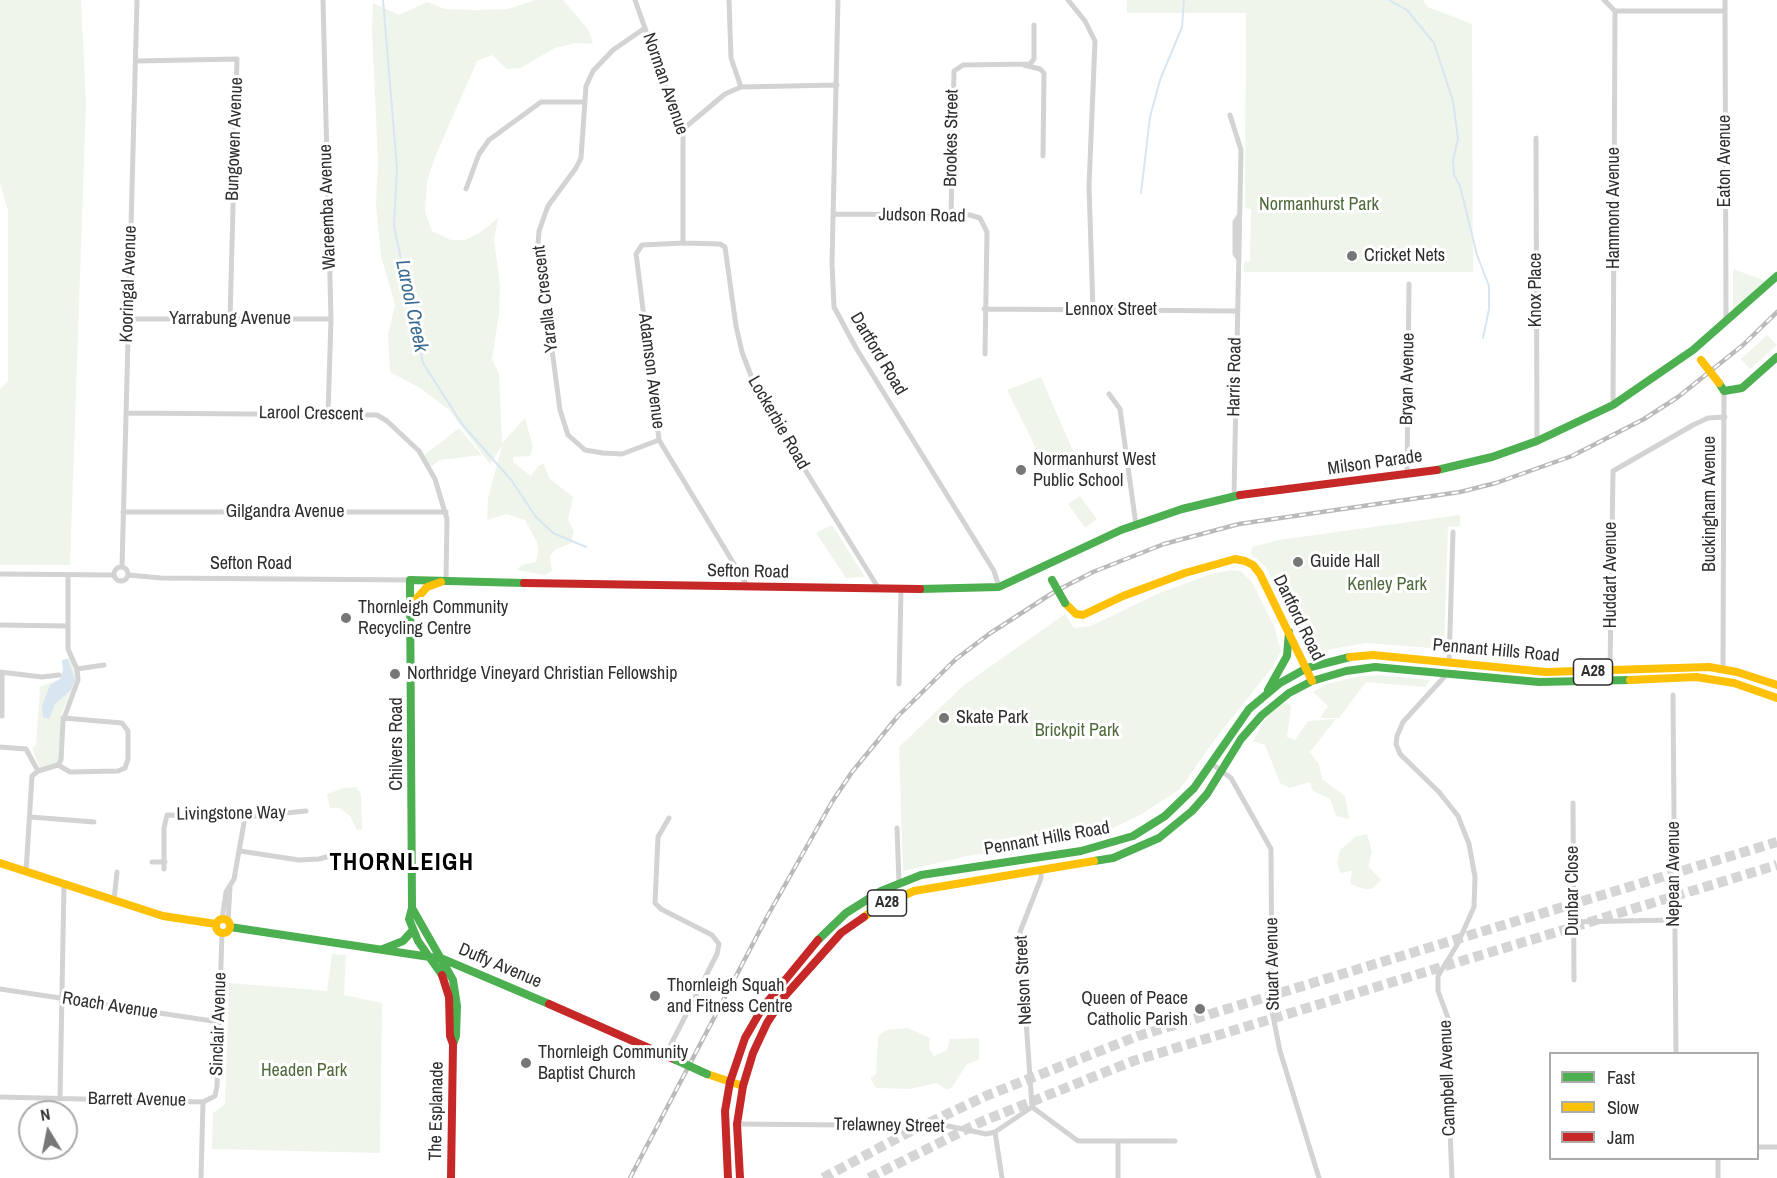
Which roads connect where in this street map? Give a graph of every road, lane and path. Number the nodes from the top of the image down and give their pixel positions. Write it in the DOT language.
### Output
graph roads {
  1 [pos="137,0"];
  2 [pos="323,0"];
  3 [pos="635,0"];
  4 [pos="729,0"];
  5 [pos="838,0"];
  6 [pos="1068,0"];
  7 [pos="1604,0"];
  8 [pos="1725,0"];
  9 [pos="1615,11"];
  10 [pos="1725,11"];
  11 [pos="1034,25"];
  12 [pos="645,28"];
  13 [pos="136,61"];
  14 [pos="1024,65"];
  15 [pos="837,85"];
  16 [pos="741,87"];
  17 [pos="584,102"];
  18 [pos="1230,115"];
  19 [pos="682,130"];
  20 [pos="1536,138"];
  21 [pos="1043,156"];
  22 [pos="466,189"];
  23 [pos="833,214"];
  24 [pos="951,216"];
  25 [pos="682,243"];
  26 [pos="1777,276"];
  27 [pos="1409,284"];
  28 [pos="984,309"];
  29 [pos="1093,310"];
  30 [pos="1237,311"];
  31 [pos="128,319"];
  32 [pos="230,319"];
  33 [pos="331,319"];
  34 [pos="1726,323"];
  35 [pos="1693,350"];
  36 [pos="985,354"];
  37 [pos="1777,357"];
  38 [pos="1722,387"];
  39 [pos="1109,394"];
  40 [pos="1613,405"];
  41 [pos="126,413"];
  42 [pos="328,414"];
  43 [pos="1725,417"];
  44 [pos="659,440"];
  45 [pos="1537,441"];
  46 [pos="1407,474"];
  47 [pos="1234,496"];
  48 [pos="123,512"];
  49 [pos="446,512"];
  50 [pos="1136,525"];
  51 [pos="1453,532"];
  52 [pos="1045,566"];
  53 [pos="122,567"];
  54 [pos="0,574"];
  55 [pos="68,575"];
  56 [pos="114,575"];
  57 [pos="128,575"];
  58 [pos="410,580"];
  59 [pos="446,580"];
  60 [pos="748,587"];
  61 [pos="999,587"];
  62 [pos="879,589"];
  63 [pos="901,589"];
  64 [pos="410,606"];
  65 [pos="0,625"];
  66 [pos="67,626"];
  67 [pos="1289,631"];
  68 [pos="1449,663"];
  69 [pos="104,665"];
  70 [pos="1307,668"];
  71 [pos="77,669"];
  72 [pos="1722,669"];
  73 [pos="1,672"];
  74 [pos="1610,672"];
  75 [pos="1447,673"];
  76 [pos="59,675"];
  77 [pos="42,677"];
  78 [pos="1312,681"];
  79 [pos="42,684"];
  80 [pos="899,684"];
  81 [pos="1777,685"];
  82 [pos="1266,693"];
  83 [pos="1673,695"];
  84 [pos="1777,698"];
  85 [pos="2,716"];
  86 [pos="63,718"];
  87 [pos="0,747"];
  88 [pos="1212,764"];
  89 [pos="58,765"];
  90 [pos="38,771"];
  91 [pos="1221,772"];
  92 [pos="1573,803"];
  93 [pos="306,811"];
  94 [pos="31,817"];
  95 [pos="245,817"];
  96 [pos="669,818"];
  97 [pos="94,822"];
  98 [pos="897,828"];
  99 [pos="240,851"];
  100 [pos="333,855"];
  101 [pos="1040,857"];
  102 [pos="152,862"];
  103 [pos="165,862"];
  104 [pos="0,863"];
  105 [pos="164,869"];
  106 [pos="1041,870"];
  107 [pos="26,872"];
  108 [pos="117,872"];
  109 [pos="898,883"];
  110 [pos="64,884"];
  111 [pos="114,900"];
  112 [pos="412,908"];
  113 [pos="1674,920"];
  114 [pos="1572,922"];
  115 [pos="224,923"];
  116 [pos="413,930"];
  117 [pos="222,933"];
  118 [pos="427,935"];
  119 [pos="381,949"];
  120 [pos="428,956"];
  121 [pos="443,959"];
  122 [pos="444,978"];
  123 [pos="1574,980"];
  124 [pos="0,989"];
  125 [pos="62,999"];
  126 [pos="219,1022"];
  127 [pos="453,1044"];
  128 [pos="1676,1052"];
  129 [pos="666,1054"];
  130 [pos="730,1082"];
  131 [pos="743,1086"];
  132 [pos="0,1097"];
  133 [pos="60,1098"];
  134 [pos="203,1102"];
  135 [pos="1032,1107"];
  136 [pos="737,1124"];
  137 [pos="995,1132"];
  138 [pos="1118,1141"];
  139 [pos="1175,1141"];
  140 [pos="1759,1147"];
  141 [pos="1777,1147"];
  142 [pos="1718,1160"];
  143 [pos="201,1178"];
  144 [pos="451,1178"];
  145 [pos="728,1178"];
  146 [pos="740,1178"];
  147 [pos="1002,1178"];
  148 [pos="1118,1178"];
  149 [pos="1320,1178"];
  150 [pos="1452,1178"];
  151 [pos="1718,1178"];
  1 -- 13 [label="street, Kooringal Avenue"];
  2 -- 33 [label="street, Wareemba Avenue"];
  3 -- 12 [label="street, Norman Avenue"];
  4 -- 16 [label="street"];
  5 -- 15 [label="street, Dartford Road"];
  6 -- 29 [label="street"];
  7 -- 9 [label="street"];
  8 -- 10 [label="street, Eaton Avenue"];
  9 -- 10 [label="street"];
  9 -- 40 [label="street, Hammond Avenue"];
  10 -- 34 [label="street, Eaton Avenue"];
  11 -- 14 [label="street"];
  12 -- 17 [label="street, Yaralla Crescent"];
  12 -- 19 [label="street, Norman Avenue"];
  13 -- 31 [label="street, Kooringal Avenue"];
  13 -- 32 [label="street, Bungowen Avenue"];
  14 -- 21 [label="street"];
  14 -- 24 [label="street, Brookes Street"];
  15 -- 16 [label="street"];
  15 -- 23 [label="street, Dartford Road"];
  16 -- 19 [label="street"];
  17 -- 22 [label="street"];
  17 -- 44 [label="street, Yaralla Crescent"];
  18 -- 30 [label="street, Harris Road"];
  19 -- 25 [label="street, Norman Avenue"];
  20 -- 45 [label="street, Knox Place"];
  23 -- 24 [label="street, Judson Road"];
  23 -- 61 [label="street, Dartford Road"];
  24 -- 28 [label="street, Judson Road"];
  25 -- 44 [label="street, Adamson Avenue"];
  25 -- 62 [label="street, Lockerbie Road"];
  26 -- 34 [label="main road, Milson Parade"];
  27 -- 46 [label="street, Bryan Avenue"];
  28 -- 29 [label="street, Lennox Street"];
  28 -- 36 [label="street, Judson Road"];
  29 -- 30 [label="street, Lennox Street"];
  30 -- 47 [label="street, Harris Road"];
  31 -- 32 [label="street, Yarrabung Avenue"];
  31 -- 41 [label="street, Kooringal Avenue"];
  32 -- 33 [label="street, Yarrabung Avenue"];
  33 -- 42 [label="street, Wareemba Avenue"];
  34 -- 35 [label="main road, Milson Parade"];
  35 -- 38 [label="main road, bridge"];
  35 -- 40 [label="main road, Milson Parade"];
  37 -- 38 [label="main road"];
  38 -- 43 [label="street, Buckingham Avenue"];
  39 -- 50 [label="street"];
  40 -- 45 [label="main road, Milson Parade"];
  41 -- 42 [label="street, Larool Crescent"];
  41 -- 48 [label="street, Kooringal Avenue"];
  42 -- 49 [label="street, Larool Crescent"];
  43 -- 72 [label="street, Buckingham Avenue"];
  43 -- 74 [label="street, Huddart Avenue"];
  44 -- 60 [label="street, Adamson Avenue"];
  45 -- 46 [label="main road, Milson Parade"];
  46 -- 47 [label="main road, Milson Parade"];
  47 -- 50 [label="main road, Milson Parade"];
  48 -- 49 [label="street, Gilgandra Avenue"];
  48 -- 53 [label="street, Kooringal Avenue"];
  49 -- 59 [label="street, Larool Crescent"];
  50 -- 52 [label="main road, Milson Parade"];
  51 -- 68 [label="street"];
  52 -- 61 [label="main road, Sefton Road"];
  52 -- 67 [label="main road, Dartford Road, bridge"];
  53 -- 56 [label="street"];
  53 -- 57 [label="street"];
  54 -- 55 [label="street"];
  55 -- 56 [label="street"];
  55 -- 66 [label="street"];
  56 -- 57 [label="street"];
  57 -- 58 [label="street, Sefton Road"];
  58 -- 59 [label="main road, Sefton Road"];
  58 -- 64 [label="main road, Chilvers Road"];
  59 -- 60 [label="main road, Sefton Road"];
  59 -- 64 [label="main road"];
  60 -- 62 [label="main road, Sefton Road"];
  61 -- 63 [label="main road, Sefton Road"];
  62 -- 63 [label="main road, Sefton Road"];
  63 -- 80 [label="street"];
  64 -- 112 [label="main road, Chilvers Road"];
  65 -- 66 [label="street"];
  66 -- 71 [label="street"];
  67 -- 70 [label="main road, Dartford Road"];
  67 -- 82 [label="main road"];
  68 -- 70 [label="main road, Pennant Hills Road / A28"];
  68 -- 74 [label="main road, Pennant Hills Road / A28"];
  69 -- 71 [label="street"];
  70 -- 78 [label="main road, Dartford Road"];
  70 -- 82 [label="main road, Pennant Hills Road / A28"];
  71 -- 86 [label="street"];
  72 -- 74 [label="main road, Pennant Hills Road / A28"];
  72 -- 81 [label="main road, Pennant Hills Road / A28"];
  73 -- 77 [label="street"];
  73 -- 85 [label="street"];
  75 -- 78 [label="main road, Pennant Hills Road / A28"];
  75 -- 84 [label="main road, Pennant Hills Road / A28"];
  75 -- 150 [label="street, Campbell Avenue"];
  76 -- 77 [label="street"];
  77 -- 79 [label="street"];
  78 -- 91 [label="main road, Pennant Hills Road / A28"];
  82 -- 88 [label="main road, Pennant Hills Road / A28"];
  83 -- 113 [label="street, Nepean Avenue"];
  86 -- 89 [label="street"];
  86 -- 89 [label="street"];
  87 -- 90 [label="street"];
  88 -- 91 [label="street, Stuart Avenue"];
  88 -- 101 [label="main road, Pennant Hills Road / A28"];
  89 -- 90 [label="street"];
  90 -- 94 [label="street"];
  91 -- 106 [label="main road, Pennant Hills Road / A28"];
  91 -- 149 [label="street, Stuart Avenue"];
  92 -- 114 [label="street, Dunbar Close"];
  93 -- 95 [label="street, Livingstone Way"];
  94 -- 97 [label="street"];
  94 -- 107 [label="street"];
  95 -- 99 [label="street"];
  95 -- 103 [label="street, Livingstone Way"];
  96 -- 129 [label="street"];
  98 -- 109 [label="street"];
  99 -- 100 [label="street"];
  99 -- 115 [label="street"];
  101 -- 106 [label="street, Nelson Street"];
  101 -- 109 [label="main road, Pennant Hills Road / A28"];
  102 -- 103 [label="street"];
  103 -- 105 [label="street, Livingstone Way"];
  104 -- 107 [label="main road, Duffy Avenue"];
  106 -- 131 [label="main road, Pennant Hills Road / A28"];
  106 -- 135 [label="street, Nelson Street"];
  107 -- 110 [label="main road, Duffy Avenue"];
  108 -- 111 [label="street"];
  109 -- 130 [label="main road, Pennant Hills Road / A28"];
  110 -- 111 [label="main road, Duffy Avenue"];
  110 -- 125 [label="street"];
  111 -- 115 [label="main road, Duffy Avenue"];
  112 -- 116 [label="main road, Chilvers Road"];
  112 -- 118 [label="main road, Chilvers Road"];
  113 -- 114 [label="street"];
  113 -- 128 [label="street, Nepean Avenue"];
  114 -- 123 [label="street, Dunbar Close"];
  115 -- 117 [label="main road"];
  115 -- 119 [label="main road, Duffy Avenue"];
  116 -- 119 [label="main road"];
  116 -- 120 [label="main road, Chilvers Road"];
  117 -- 126 [label="street, Sinclair Avenue"];
  118 -- 120 [label="main road"];
  118 -- 121 [label="main road, Chilvers Road"];
  119 -- 120 [label="main road, Duffy Avenue"];
  120 -- 121 [label="main road, Duffy Avenue"];
  120 -- 122 [label="main road, The Esplanade"];
  121 -- 122 [label="main road"];
  121 -- 127 [label="main road, The Esplanade"];
  121 -- 129 [label="main road, Duffy Avenue"];
  122 -- 127 [label="main road, The Esplanade"];
  124 -- 125 [label="street, Roach Avenue"];
  125 -- 126 [label="street, Roach Avenue"];
  125 -- 133 [label="street"];
  126 -- 134 [label="street, Sinclair Avenue"];
  127 -- 144 [label="main road, The Esplanade"];
  129 -- 130 [label="main road, Duffy Avenue, bridge"];
  130 -- 131 [label="main road, Duffy Avenue"];
  130 -- 145 [label="main road, Pennant Hills Road / A28"];
  131 -- 136 [label="main road, Pennant Hills Road / A28"];
  132 -- 133 [label="street, Barrett Avenue"];
  133 -- 134 [label="street, Barrett Avenue"];
  134 -- 143 [label="street, Sinclair Avenue"];
  135 -- 137 [label="street"];
  135 -- 138 [label="street"];
  136 -- 137 [label="street, Trelawney Street"];
  136 -- 146 [label="main road, Pennant Hills Road / A28"];
  137 -- 147 [label="street"];
  138 -- 139 [label="street"];
  138 -- 148 [label="street"];
  140 -- 141 [label="street"];
  142 -- 151 [label="street"];
}
